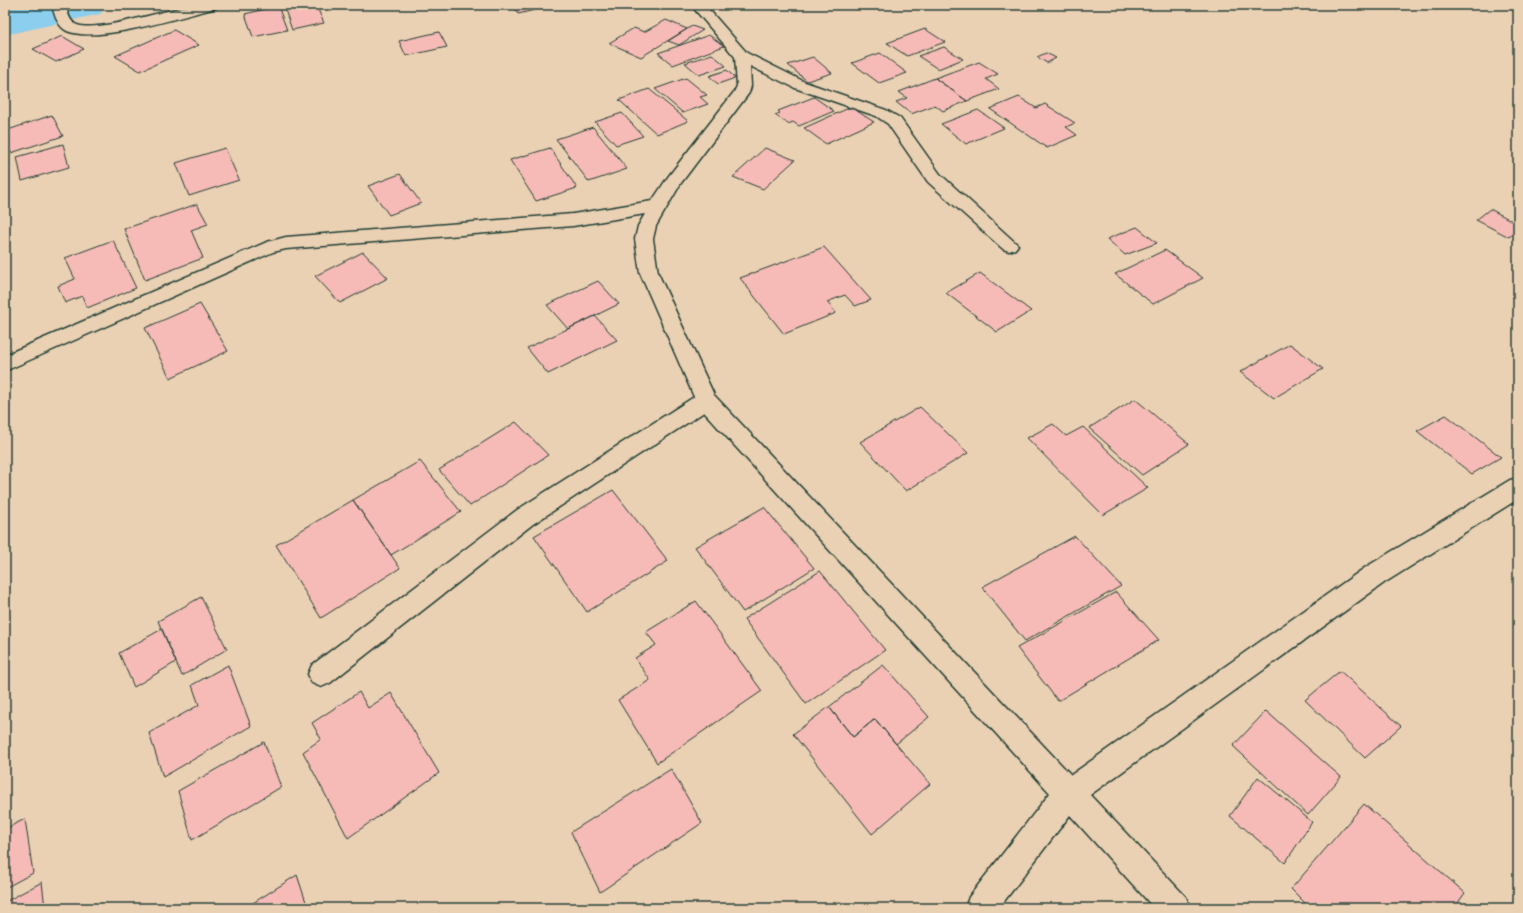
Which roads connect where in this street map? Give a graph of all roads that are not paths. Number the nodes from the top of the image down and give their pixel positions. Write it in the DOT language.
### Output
graph roads {
  1 [pos="211,5"];
  2 [pos="698,5"];
  3 [pos="59,6"];
  4 [pos="742,56"];
  5 [pos="658,206"];
  6 [pos="1009,245"];
  7 [pos="5,363"];
  8 [pos="706,400"];
  9 [pos="1515,494"];
  10 [pos="321,674"];
  11 [pos="1068,794"];
  12 [pos="980,908"];
  13 [pos="1175,908"];
  1 -- 3 [label="street"];
  2 -- 4 [label="street"];
  4 -- 5 [label="street"];
  4 -- 6 [label="street"];
  5 -- 7 [label="street"];
  5 -- 8 [label="street"];
  8 -- 10 [label="street"];
  8 -- 11 [label="street"];
  9 -- 11 [label="street"];
  11 -- 12 [label="street"];
  11 -- 13 [label="street"];
}
